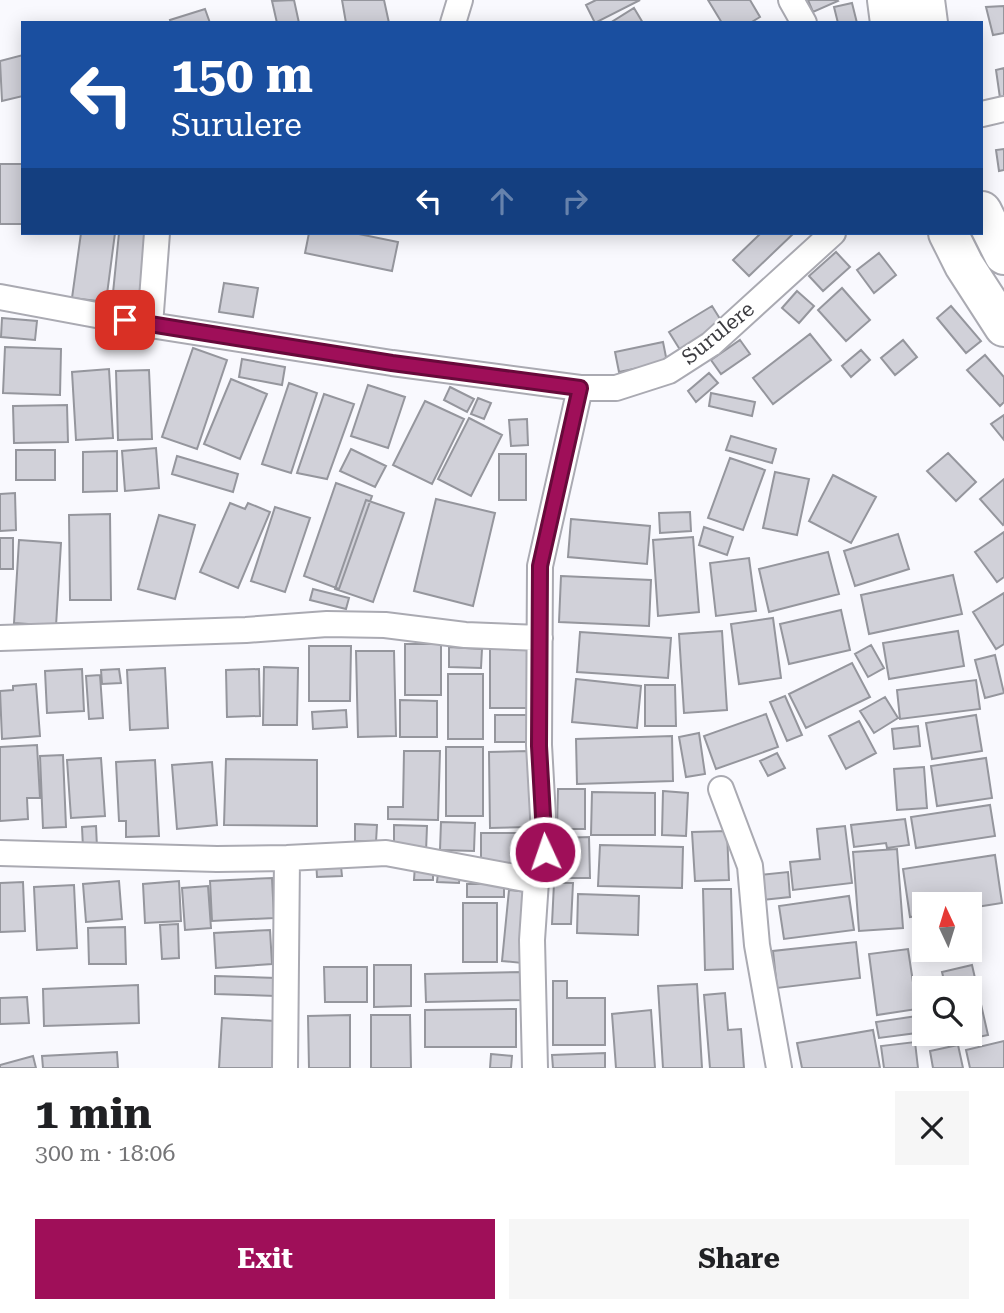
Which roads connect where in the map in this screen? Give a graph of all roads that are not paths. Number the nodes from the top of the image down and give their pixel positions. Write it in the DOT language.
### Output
graph roads {
  1 [pos="460,0"];
  2 [pos="791,0"];
  3 [pos="887,0"];
  4 [pos="925,0"];
  5 [pos="454,21"];
  6 [pos="803,21"];
  7 [pos="890,21"];
  8 [pos="928,21"];
  9 [pos="1004,109"];
  10 [pos="983,114"];
  11 [pos="983,213"];
  12 [pos="157,235"];
  13 [pos="831,235"];
  14 [pos="949,235"];
  15 [pos="1004,255"];
  16 [pos="0,298"];
  17 [pos="150,325"];
  18 [pos="1004,327"];
  19 [pos="580,388"];
  20 [pos="0,638"];
  21 [pos="540,638"];
  22 [pos="721,789"];
  23 [pos="0,853"];
  24 [pos="287,858"];
  25 [pos="536,881"];
  26 [pos="285,1068"];
  27 [pos="535,1068"];
  28 [pos="779,1068"];
  1 -- 5 [label="street"];
  2 -- 6 [label="street"];
  3 -- 7 [label="highway"];
  4 -- 8 [label="highway"];
  9 -- 10 [label="street"];
  11 -- 15 [label="highway"];
  12 -- 17 [label="street"];
  13 -- 19 [label="street, Surulere"];
  14 -- 18 [label="highway"];
  16 -- 17 [label="street, Surulere"];
  17 -- 19 [label="street, Surulere"];
  19 -- 21 [label="street"];
  20 -- 21 [label="street"];
  21 -- 25 [label="street"];
  22 -- 28 [label="street"];
  23 -- 24 [label="street"];
  24 -- 25 [label="street"];
  24 -- 26 [label="street"];
  25 -- 27 [label="street"];
}
